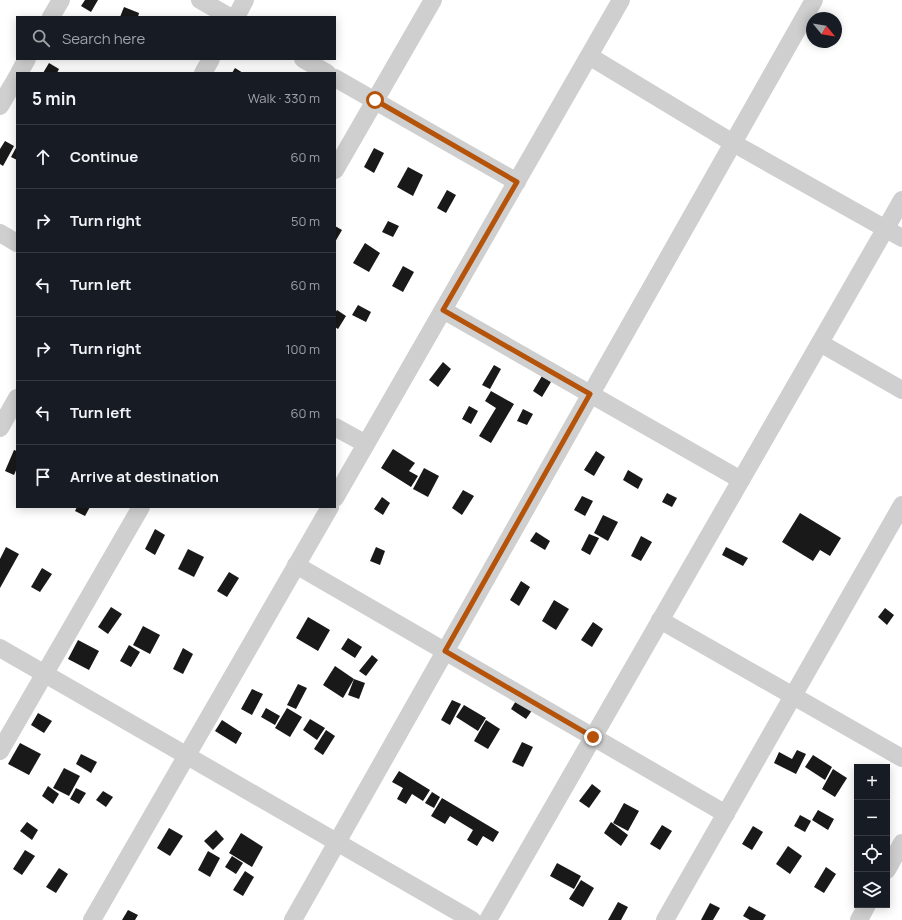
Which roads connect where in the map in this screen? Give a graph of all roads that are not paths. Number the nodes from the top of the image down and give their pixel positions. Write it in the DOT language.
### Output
graph roads {
  1 [pos="61,0"];
  2 [pos="200,0"];
  3 [pos="245,0"];
  4 [pos="433,0"];
  5 [pos="621,0"];
  6 [pos="814,0"];
  7 [pos="52,16"];
  8 [pos="228,16"];
  9 [pos="237,16"];
  10 [pos="589,56"];
  11 [pos="26,60"];
  12 [pos="211,60"];
  13 [pos="305,60"];
  14 [pos="20,72"];
  15 [pos="205,72"];
  16 [pos="325,72"];
  17 [pos="16,79"];
  18 [pos="336,79"];
  19 [pos="375,100"];
  20 [pos="0,106"];
  21 [pos="733,144"];
  22 [pos="336,168"];
  23 [pos="517,182"];
  24 [pos="902,200"];
  25 [pos="885,228"];
  26 [pos="0,233"];
  27 [pos="902,238"];
  28 [pos="16,242"];
  29 [pos="443,310"];
  30 [pos="820,343"];
  31 [pos="902,390"];
  32 [pos="590,394"];
  33 [pos="16,400"];
  34 [pos="0,428"];
  35 [pos="336,428"];
  36 [pos="366,444"];
  37 [pos="741,480"];
  38 [pos="336,496"];
  39 [pos="902,505"];
  40 [pos="140,508"];
  41 [pos="329,508"];
  42 [pos="296,565"];
  43 [pos="660,620"];
  44 [pos="0,648"];
  45 [pos="445,651"];
  46 [pos="44,674"];
  47 [pos="793,696"];
  48 [pos="593,737"];
  49 [pos="0,751"];
  50 [pos="186,756"];
  51 [pos="902,758"];
  52 [pos="726,814"];
  53 [pos="337,842"];
  54 [pos="902,843"];
  55 [pos="890,865"];
  56 [pos="865,908"];
  57 [pos="92,920"];
  58 [pos="293,920"];
  59 [pos="472,920"];
  60 [pos="488,920"];
  61 [pos="665,920"];
  62 [pos="859,920"];
  1 -- 7 [label="street"];
  2 -- 8 [label="street"];
  3 -- 9 [label="street"];
  4 -- 19 [label="street"];
  5 -- 10 [label="street"];
  6 -- 21 [label="street"];
  10 -- 21 [label="street"];
  10 -- 23 [label="street"];
  11 -- 14 [label="street"];
  12 -- 15 [label="street"];
  13 -- 16 [label="street"];
  17 -- 20 [label="street"];
  18 -- 19 [label="street"];
  19 -- 22 [label="street"];
  19 -- 23 [label="street"];
  21 -- 25 [label="street"];
  21 -- 32 [label="street"];
  23 -- 29 [label="street"];
  24 -- 25 [label="street"];
  25 -- 27 [label="street"];
  25 -- 30 [label="street"];
  26 -- 28 [label="street"];
  29 -- 32 [label="street"];
  29 -- 36 [label="street"];
  30 -- 31 [label="street"];
  30 -- 37 [label="street"];
  32 -- 37 [label="street"];
  32 -- 45 [label="street"];
  33 -- 34 [label="street"];
  35 -- 36 [label="street"];
  36 -- 38 [label="street"];
  37 -- 43 [label="street"];
  39 -- 47 [label="street"];
  40 -- 46 [label="street"];
  41 -- 42 [label="street"];
  42 -- 45 [label="street"];
  42 -- 50 [label="street"];
  43 -- 47 [label="street"];
  43 -- 48 [label="street"];
  44 -- 46 [label="street"];
  45 -- 48 [label="street"];
  45 -- 53 [label="street"];
  46 -- 49 [label="street"];
  46 -- 50 [label="street"];
  47 -- 51 [label="street"];
  47 -- 52 [label="street"];
  48 -- 52 [label="street"];
  48 -- 60 [label="street"];
  50 -- 53 [label="street"];
  50 -- 57 [label="street"];
  52 -- 61 [label="street"];
  53 -- 58 [label="street"];
  53 -- 59 [label="street"];
  54 -- 55 [label="street"];
  56 -- 62 [label="street"];
}
